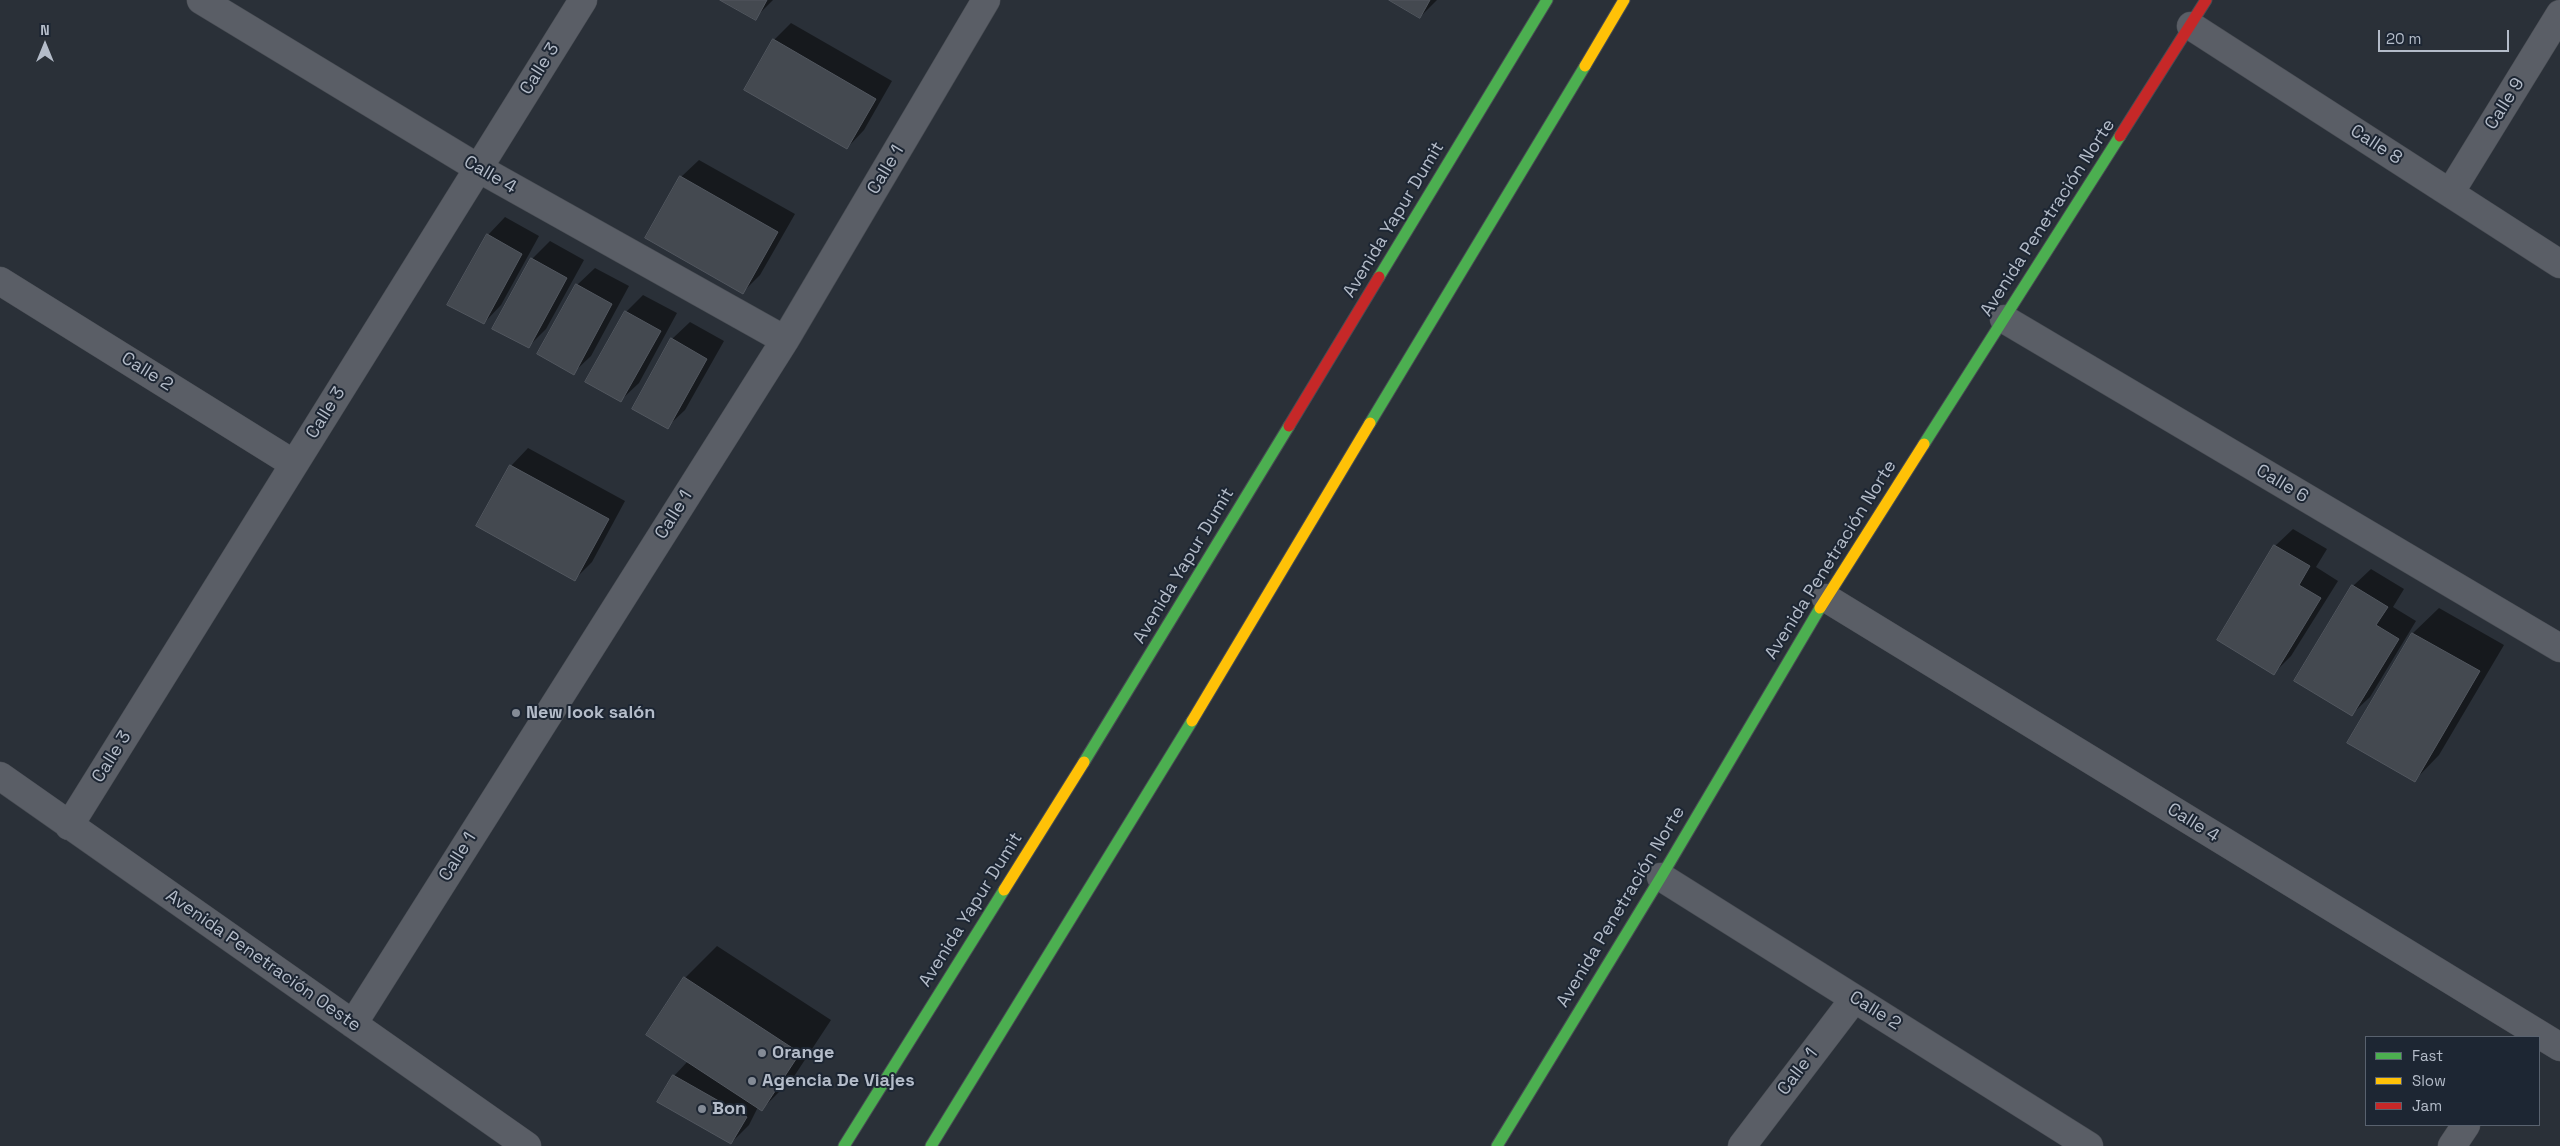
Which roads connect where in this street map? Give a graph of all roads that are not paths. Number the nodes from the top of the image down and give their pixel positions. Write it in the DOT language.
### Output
graph roads {
  1 [pos="201,0"];
  2 [pos="583,0"];
  3 [pos="986,0"];
  4 [pos="1547,0"];
  5 [pos="1624,0"];
  6 [pos="2206,0"];
  7 [pos="2560,14"];
  8 [pos="2191,26"];
  9 [pos="478,168"];
  10 [pos="2450,193"];
  11 [pos="2560,264"];
  12 [pos="0,281"];
  13 [pos="2004,319"];
  14 [pos="784,340"];
  15 [pos="294,464"];
  16 [pos="1826,598"];
  17 [pos="2560,648"];
  18 [pos="0,776"];
  19 [pos="69,826"];
  20 [pos="1661,877"];
  21 [pos="1854,999"];
  22 [pos="353,1024"];
  23 [pos="2524,1032"];
  24 [pos="2540,1039"];
  25 [pos="2560,1047"];
  26 [pos="2465,1126"];
  27 [pos="526,1146"];
  28 [pos="844,1146"];
  29 [pos="931,1146"];
  30 [pos="1497,1146"];
  31 [pos="1742,1146"];
  32 [pos="2089,1146"];
  33 [pos="2452,1146"];
  1 -- 9 [label="street, Calle 4"];
  2 -- 9 [label="street, Calle 3"];
  3 -- 14 [label="street, Calle 1"];
  4 -- 28 [label="main road, Avenida Yapur Dumit"];
  5 -- 29 [label="main road"];
  6 -- 8 [label="main road, Avenida Penetración Norte"];
  7 -- 10 [label="street, Calle 9"];
  8 -- 10 [label="street, Calle 8"];
  8 -- 13 [label="main road, Avenida Penetración Norte"];
  9 -- 14 [label="street, Calle 4"];
  9 -- 15 [label="street, Calle 3"];
  10 -- 11 [label="street, Calle 8"];
  12 -- 15 [label="street, Calle 2"];
  13 -- 16 [label="main road, Avenida Penetración Norte"];
  13 -- 17 [label="street, Calle 6"];
  14 -- 22 [label="street, Calle 1"];
  15 -- 19 [label="street, Calle 3"];
  16 -- 20 [label="main road, Avenida Penetración Norte"];
  16 -- 23 [label="street, Calle 4"];
  18 -- 19 [label="street, Avenida Penetración Oeste"];
  19 -- 22 [label="street, Avenida Penetración Oeste"];
  20 -- 21 [label="street, Calle 2"];
  20 -- 30 [label="main road, Avenida Penetración Norte"];
  21 -- 31 [label="street, Calle 1"];
  21 -- 32 [label="street, Calle 2"];
  22 -- 27 [label="street, Avenida Penetración Oeste"];
  24 -- 25 [label="street, Calle 4"];
  26 -- 33 [label="street"];
}
